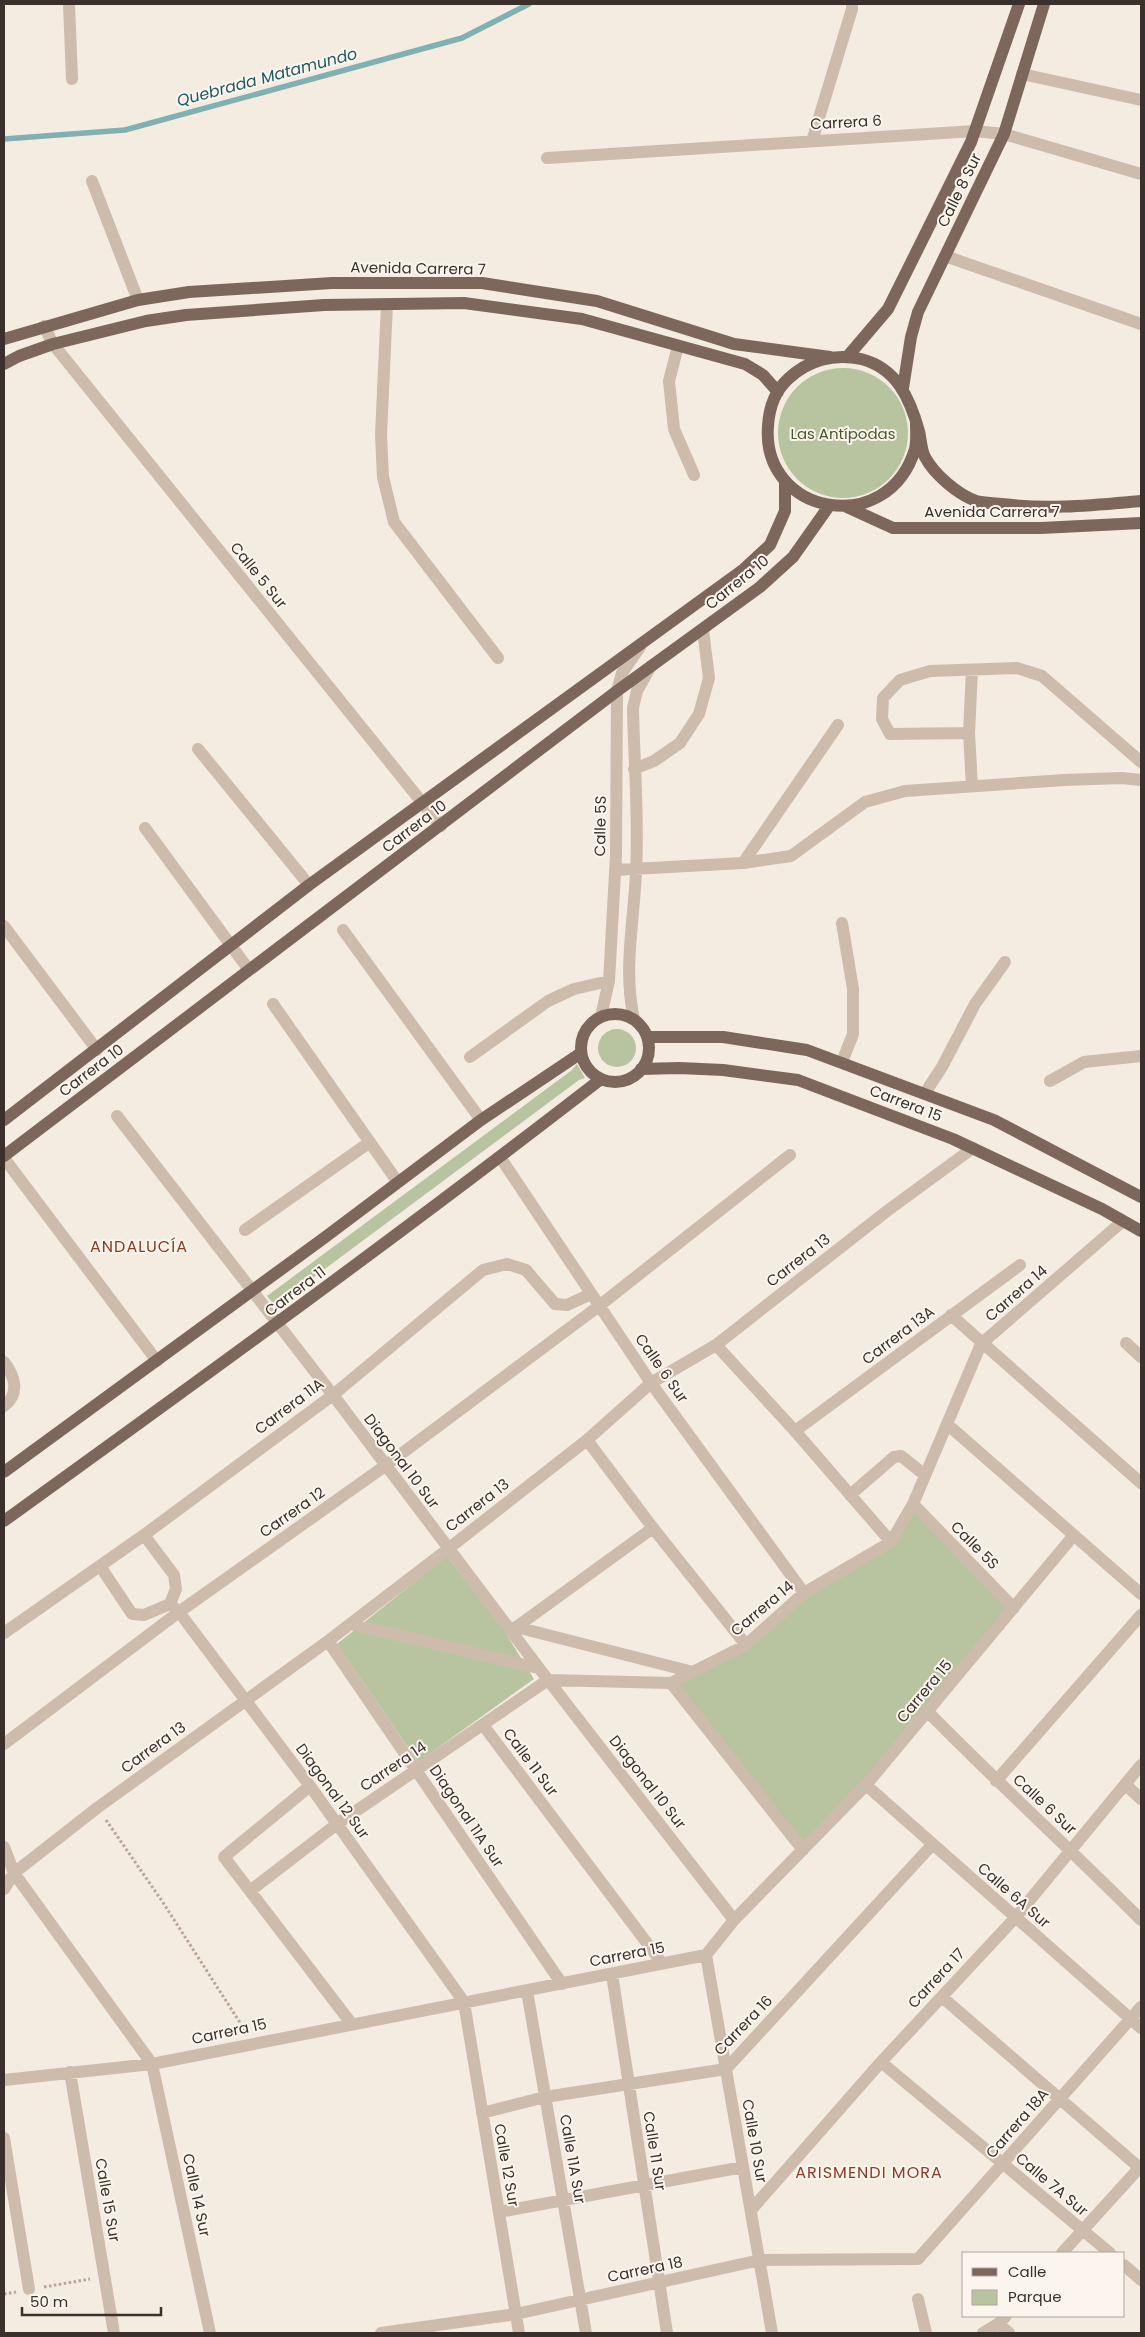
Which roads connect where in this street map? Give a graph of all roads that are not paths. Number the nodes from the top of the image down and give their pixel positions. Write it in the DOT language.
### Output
graph roads {
  1 [pos="69,4"];
  2 [pos="852,4"];
  3 [pos="1018,4"];
  4 [pos="1044,4"];
  5 [pos="1022,74"];
  6 [pos="72,79"];
  7 [pos="1141,100"];
  8 [pos="975,131"];
  9 [pos="1004,134"];
  10 [pos="812,140"];
  11 [pos="547,158"];
  12 [pos="1141,174"];
  13 [pos="92,181"];
  14 [pos="945,256"];
  15 [pos="138,300"];
  16 [pos="387,304"];
  17 [pos="1141,324"];
  18 [pos="44,326"];
  19 [pos="4,339"];
  20 [pos="53,344"];
  21 [pos="678,346"];
  22 [pos="848,356"];
  23 [pos="830,357"];
  24 [pos="4,364"];
  25 [pos="903,388"];
  26 [pos="778,392"];
  27 [pos="916,422"];
  28 [pos="694,475"];
  29 [pos="785,481"];
  30 [pos="1141,501"];
  31 [pos="829,506"];
  32 [pos="847,507"];
  33 [pos="1141,523"];
  34 [pos="703,630"];
  35 [pos="644,644"];
  36 [pos="498,658"];
  37 [pos="651,666"];
  38 [pos="972,670"];
  39 [pos="618,691"];
  40 [pos="838,725"];
  41 [pos="969,733"];
  42 [pos="198,749"];
  43 [pos="1141,762"];
  44 [pos="634,769"];
  45 [pos="1141,780"];
  46 [pos="972,786"];
  47 [pos="421,803"];
  48 [pos="441,826"];
  49 [pos="145,828"];
  50 [pos="743,863"];
  51 [pos="615,870"];
  52 [pos="636,870"];
  53 [pos="309,885"];
  54 [pos="842,923"];
  55 [pos="4,926"];
  56 [pos="343,930"];
  57 [pos="230,946"];
  58 [pos="1005,962"];
  59 [pos="249,970"];
  60 [pos="609,981"];
  61 [pos="273,1004"];
  62 [pos="601,1016"];
  63 [pos="634,1019"];
  64 [pos="647,1037"];
  65 [pos="97,1050"];
  66 [pos="581,1053"];
  67 [pos="1141,1056"];
  68 [pos="470,1057"];
  69 [pos="842,1062"];
  70 [pos="642,1069"];
  71 [pos="601,1079"];
  72 [pos="1050,1080"];
  73 [pos="925,1093"];
  74 [pos="116,1116"];
  75 [pos="4,1120"];
  76 [pos="481,1120"];
  77 [pos="370,1142"];
  78 [pos="973,1148"];
  79 [pos="790,1155"];
  80 [pos="4,1157"];
  81 [pos="500,1157"];
  82 [pos="397,1181"];
  83 [pos="1141,1197"];
  84 [pos="1123,1221"];
  85 [pos="245,1230"];
  86 [pos="1141,1231"];
  87 [pos="1020,1265"];
  88 [pos="251,1291"];
  89 [pos="591,1294"];
  90 [pos="599,1306"];
  91 [pos="951,1315"];
  92 [pos="277,1324"];
  93 [pos="1126,1343"];
  94 [pos="982,1344"];
  95 [pos="716,1345"];
  96 [pos="1141,1358"];
  97 [pos="157,1361"];
  98 [pos="4,1362"];
  99 [pos="651,1383"];
  100 [pos="332,1394"];
  101 [pos="4,1406"];
  102 [pos="947,1424"];
  103 [pos="795,1431"];
  104 [pos="587,1440"];
  105 [pos="385,1466"];
  106 [pos="4,1472"];
  107 [pos="925,1475"];
  108 [pos="1141,1483"];
  109 [pos="850,1495"];
  110 [pos="913,1504"];
  111 [pos="4,1521"];
  112 [pos="653,1528"];
  113 [pos="144,1535"];
  114 [pos="1074,1535"];
  115 [pos="891,1542"];
  116 [pos="448,1549"];
  117 [pos="100,1566"];
  118 [pos="804,1594"];
  119 [pos="1141,1594"];
  120 [pos="174,1608"];
  121 [pos="1014,1608"];
  122 [pos="1141,1615"];
  123 [pos="350,1624"];
  124 [pos="513,1629"];
  125 [pos="4,1633"];
  126 [pos="328,1641"];
  127 [pos="746,1645"];
  128 [pos="538,1668"];
  129 [pos="692,1672"];
  130 [pos="548,1680"];
  131 [pos="671,1683"];
  132 [pos="246,1701"];
  133 [pos="928,1712"];
  134 [pos="483,1725"];
  135 [pos="4,1744"];
  136 [pos="1141,1765"];
  137 [pos="416,1770"];
  138 [pos="996,1781"];
  139 [pos="1125,1784"];
  140 [pos="866,1785"];
  141 [pos="310,1786"];
  142 [pos="1141,1799"];
  143 [pos="337,1824"];
  144 [pos="932,1845"];
  145 [pos="4,1847"];
  146 [pos="1070,1849"];
  147 [pos="803,1850"];
  148 [pos="14,1873"];
  149 [pos="4,1889"];
  150 [pos="250,1891"];
  151 [pos="1015,1918"];
  152 [pos="734,1920"];
  153 [pos="1141,1920"];
  154 [pos="706,1955"];
  155 [pos="662,1963"];
  156 [pos="612,1974"];
  157 [pos="562,1984"];
  158 [pos="527,1991"];
  159 [pos="942,1997"];
  160 [pos="464,2002"];
  161 [pos="1141,2007"];
  162 [pos="1131,2019"];
  163 [pos="351,2024"];
  164 [pos="1141,2028"];
  165 [pos="881,2062"];
  166 [pos="152,2064"];
  167 [pos="726,2069"];
  168 [pos="70,2072"];
  169 [pos="4,2080"];
  170 [pos="628,2084"];
  171 [pos="546,2097"];
  172 [pos="1059,2099"];
  173 [pos="482,2113"];
  174 [pos="4,2138"];
  175 [pos="1003,2164"];
  176 [pos="743,2167"];
  177 [pos="1141,2167"];
  178 [pos="644,2184"];
  179 [pos="563,2199"];
  180 [pos="751,2210"];
  181 [pos="499,2212"];
  182 [pos="1083,2230"];
  183 [pos="1063,2252"];
  184 [pos="1109,2252"];
  185 [pos="918,2259"];
  186 [pos="760,2260"];
  187 [pos="1125,2266"];
  188 [pos="1141,2280"];
  189 [pos="659,2283"];
  190 [pos="29,2289"];
  191 [pos="918,2299"];
  192 [pos="581,2300"];
  193 [pos="516,2314"];
  194 [pos="1002,2320"];
  195 [pos="400,2332"];
  196 [pos="114,2333"];
  197 [pos="210,2333"];
  198 [pos="381,2333"];
  199 [pos="519,2333"];
  200 [pos="586,2333"];
  201 [pos="667,2333"];
  202 [pos="772,2333"];
  203 [pos="926,2333"];
  204 [pos="983,2333"];
  205 [pos="1009,2333"];
  1 -- 6 [label="street"];
  2 -- 10 [label="street"];
  3 -- 8 [label="main road, Calle 8 Sur"];
  4 -- 5 [label="main road, Calle 8 Sur"];
  5 -- 7 [label="street"];
  5 -- 9 [label="main road, Calle 8 Sur"];
  8 -- 9 [label="street, Carrera 6"];
  8 -- 10 [label="street, Carrera 6"];
  8 -- 22 [label="main road, Calle 8 Sur"];
  9 -- 12 [label="street, Carrera 6"];
  9 -- 14 [label="main road, Calle 8 Sur"];
  10 -- 11 [label="street, Carrera 6"];
  13 -- 15 [label="street"];
  14 -- 17 [label="street"];
  14 -- 25 [label="main road, Calle 8 Sur"];
  15 -- 18 [label="main road, Avenida Carrera 7"];
  15 -- 23 [label="main road, Avenida Carrera 7"];
  16 -- 20 [label="main road"];
  16 -- 21 [label="main road"];
  16 -- 36 [label="street"];
  18 -- 19 [label="main road, Avenida Carrera 7"];
  18 -- 20 [label="street, Calle 5 Sur"];
  20 -- 24 [label="main road"];
  20 -- 47 [label="street, Calle 5 Sur"];
  21 -- 26 [label="main road"];
  21 -- 28 [label="street"];
  22 -- 23 [label="main road"];
  22 -- 25 [label="main road"];
  23 -- 26 [label="main road"];
  25 -- 27 [label="main road"];
  26 -- 29 [label="main road"];
  27 -- 30 [label="main road, Avenida Carrera 7"];
  27 -- 32 [label="main road"];
  29 -- 31 [label="main road"];
  29 -- 35 [label="main road, Carrera 10"];
  31 -- 32 [label="main road"];
  31 -- 34 [label="main road, Carrera 10"];
  32 -- 33 [label="main road, Avenida Carrera 7"];
  34 -- 37 [label="main road, Carrera 10"];
  34 -- 44 [label="street"];
  35 -- 39 [label="street, Calle 5S"];
  35 -- 47 [label="main road, Carrera 10"];
  37 -- 39 [label="main road, Carrera 10"];
  37 -- 44 [label="street"];
  38 -- 41 [label="street"];
  38 -- 41 [label="street"];
  38 -- 43 [label="street"];
  39 -- 48 [label="main road, Carrera 10"];
  39 -- 51 [label="street, Calle 5S"];
  40 -- 50 [label="street"];
  41 -- 46 [label="street"];
  42 -- 53 [label="street"];
  44 -- 52 [label="street"];
  45 -- 46 [label="street"];
  46 -- 50 [label="street"];
  47 -- 48 [label="street, Calle 5 Sur"];
  47 -- 53 [label="main road, Carrera 10"];
  48 -- 59 [label="main road, Carrera 10"];
  49 -- 57 [label="street"];
  50 -- 52 [label="street"];
  51 -- 52 [label="street"];
  51 -- 60 [label="street, Calle 5S"];
  52 -- 63 [label="street"];
  53 -- 57 [label="main road, Carrera 10"];
  54 -- 69 [label="street"];
  55 -- 65 [label="street"];
  56 -- 76 [label="street"];
  57 -- 59 [label="street"];
  57 -- 65 [label="main road, Carrera 10"];
  58 -- 73 [label="street"];
  59 -- 80 [label="main road, Carrera 10"];
  60 -- 62 [label="street, Calle 5S"];
  60 -- 68 [label="street"];
  61 -- 77 [label="street"];
  62 -- 63 [label="main road"];
  62 -- 66 [label="main road"];
  63 -- 64 [label="main road"];
  64 -- 69 [label="main road, Carrera 15"];
  64 -- 70 [label="main road"];
  65 -- 75 [label="main road, Carrera 10"];
  66 -- 71 [label="main road"];
  66 -- 76 [label="main road, Carrera 11"];
  67 -- 72 [label="street"];
  69 -- 73 [label="main road, Carrera 15"];
  70 -- 71 [label="main road"];
  70 -- 78 [label="main road, Carrera 15"];
  71 -- 81 [label="main road, Carrera 11"];
  73 -- 83 [label="main road, Carrera 15"];
  74 -- 88 [label="street, Diagonal 10 Sur"];
  76 -- 82 [label="main road, Carrera 11"];
  77 -- 82 [label="street"];
  77 -- 85 [label="street"];
  78 -- 84 [label="main road, Carrera 15"];
  78 -- 95 [label="street, Carrera 13"];
  79 -- 90 [label="street, Carrera 12"];
  80 -- 97 [label="street"];
  81 -- 89 [label="street, Calle 6 Sur"];
  81 -- 92 [label="main road, Carrera 11"];
  82 -- 88 [label="main road, Carrera 11"];
  84 -- 86 [label="main road, Carrera 15"];
  84 -- 94 [label="street, Carrera 14"];
  87 -- 91 [label="street, Carrera 13A"];
  88 -- 92 [label="street, Diagonal 10 Sur"];
  88 -- 97 [label="main road, Carrera 11"];
  89 -- 90 [label="street, Calle 6 Sur"];
  89 -- 100 [label="street, Carrera 11A"];
  90 -- 99 [label="street, Calle 6 Sur"];
  90 -- 105 [label="street, Carrera 12"];
  91 -- 94 [label="street"];
  91 -- 103 [label="street, Carrera 13A"];
  92 -- 100 [label="street, Diagonal 10 Sur"];
  92 -- 111 [label="main road, Carrera 11"];
  93 -- 96 [label="street"];
  94 -- 102 [label="street, Carrera 14"];
  94 -- 108 [label="street"];
  95 -- 99 [label="street, Carrera 13"];
  95 -- 103 [label="street"];
  97 -- 106 [label="main road, Carrera 11"];
  98 -- 101 [label="street"];
  99 -- 104 [label="street, Carrera 13"];
  99 -- 118 [label="street, Calle 6 Sur"];
  100 -- 105 [label="street, Diagonal 10 Sur"];
  100 -- 113 [label="street, Carrera 11A"];
  102 -- 107 [label="street, Carrera 14"];
  102 -- 114 [label="street"];
  103 -- 109 [label="street"];
  104 -- 112 [label="street"];
  104 -- 116 [label="street, Carrera 13"];
  105 -- 116 [label="street, Diagonal 10 Sur"];
  105 -- 120 [label="street, Carrera 12"];
  107 -- 109 [label="street"];
  107 -- 110 [label="street, Carrera 14"];
  109 -- 115 [label="street"];
  110 -- 115 [label="street, Carrera 14"];
  110 -- 121 [label="street, Calle 5S"];
  112 -- 124 [label="street"];
  112 -- 127 [label="street"];
  113 -- 117 [label="street, Carrera 11A"];
  113 -- 120 [label="street"];
  114 -- 119 [label="street"];
  114 -- 121 [label="street, Carrera 15"];
  115 -- 118 [label="street, Carrera 14"];
  116 -- 123 [label="street, Carrera 13"];
  116 -- 124 [label="street, Diagonal 10 Sur"];
  117 -- 120 [label="street"];
  117 -- 125 [label="street, Carrera 11A"];
  118 -- 127 [label="street, Carrera 14"];
  120 -- 132 [label="street, Diagonal 12 Sur"];
  120 -- 135 [label="street, Carrera 12"];
  121 -- 133 [label="street, Carrera 15"];
  122 -- 138 [label="street"];
  123 -- 126 [label="street, Carrera 13"];
  123 -- 128 [label="street"];
  124 -- 128 [label="street, Diagonal 10 Sur"];
  124 -- 129 [label="street"];
  126 -- 132 [label="street, Carrera 13"];
  126 -- 137 [label="street, Diagonal 11A Sur"];
  127 -- 129 [label="street, Carrera 14"];
  128 -- 130 [label="street, Diagonal 10 Sur"];
  129 -- 131 [label="street, Carrera 14"];
  130 -- 131 [label="street, Carrera 14"];
  130 -- 134 [label="street, Carrera 14"];
  130 -- 152 [label="street, Diagonal 10 Sur"];
  131 -- 147 [label="street"];
  132 -- 141 [label="street, Diagonal 12 Sur"];
  132 -- 148 [label="street, Carrera 13"];
  133 -- 138 [label="street, Calle 6 Sur"];
  133 -- 140 [label="street, Carrera 15"];
  134 -- 137 [label="street, Carrera 14"];
  134 -- 155 [label="street, Calle 11 Sur"];
  136 -- 139 [label="street, Carrera 17"];
  137 -- 143 [label="street, Carrera 14"];
  137 -- 157 [label="street, Diagonal 11A Sur"];
  138 -- 146 [label="street, Calle 6 Sur"];
  139 -- 142 [label="street"];
  139 -- 146 [label="street, Carrera 17"];
  140 -- 144 [label="street, Calle 6A Sur"];
  140 -- 147 [label="street, Carrera 15"];
  141 -- 143 [label="street, Diagonal 12 Sur"];
  141 -- 150 [label="street"];
  143 -- 150 [label="street, Carrera 14"];
  143 -- 160 [label="street, Diagonal 12 Sur"];
  144 -- 151 [label="street, Calle 6A Sur"];
  144 -- 167 [label="street, Carrera 16"];
  145 -- 148 [label="street"];
  146 -- 151 [label="street, Carrera 17"];
  146 -- 153 [label="street, Calle 6 Sur"];
  147 -- 152 [label="street, Carrera 15"];
  148 -- 149 [label="street, Carrera 13"];
  148 -- 166 [label="street"];
  150 -- 163 [label="street"];
  151 -- 159 [label="street, Carrera 17"];
  151 -- 162 [label="street, Calle 6A Sur"];
  152 -- 154 [label="street, Carrera 15"];
  154 -- 155 [label="street, Carrera 15"];
  154 -- 167 [label="street, Calle 10 Sur"];
  155 -- 156 [label="street, Carrera 15"];
  156 -- 157 [label="street, Carrera 15"];
  156 -- 170 [label="street, Calle 11 Sur"];
  157 -- 158 [label="street, Carrera 15"];
  158 -- 160 [label="street, Carrera 15"];
  158 -- 171 [label="street, Calle 11A Sur"];
  159 -- 165 [label="street, Carrera 17"];
  159 -- 172 [label="street"];
  160 -- 163 [label="street, Carrera 15"];
  160 -- 173 [label="street, Calle 12 Sur"];
  161 -- 162 [label="street, Carrera 18A"];
  162 -- 164 [label="street, Calle 6A Sur"];
  162 -- 172 [label="street, Carrera 18A"];
  163 -- 166 [label="street, Carrera 15"];
  165 -- 175 [label="street, Calle 7A Sur"];
  165 -- 180 [label="street, Carrera 17"];
  166 -- 168 [label="street, Carrera 15"];
  166 -- 197 [label="street, Calle 14 Sur"];
  167 -- 170 [label="street, Carrera 16"];
  167 -- 176 [label="street, Calle 10 Sur"];
  168 -- 169 [label="street, Carrera 15"];
  168 -- 196 [label="street, Calle 15 Sur"];
  170 -- 171 [label="street, Carrera 16"];
  170 -- 178 [label="street, Calle 11 Sur"];
  171 -- 173 [label="street, Carrera 16"];
  171 -- 179 [label="street, Calle 11A Sur"];
  172 -- 175 [label="street, Carrera 18A"];
  172 -- 177 [label="street"];
  173 -- 181 [label="street, Calle 12 Sur"];
  174 -- 190 [label="street"];
  175 -- 182 [label="street, Calle 7A Sur"];
  175 -- 185 [label="street, Carrera 18A"];
  176 -- 178 [label="street"];
  176 -- 180 [label="street, Calle 10 Sur"];
  177 -- 182 [label="street"];
  178 -- 179 [label="street"];
  178 -- 189 [label="street, Calle 11 Sur"];
  179 -- 181 [label="street"];
  179 -- 192 [label="street, Calle 11A Sur"];
  180 -- 186 [label="street, Calle 10 Sur"];
  181 -- 193 [label="street, Calle 12 Sur"];
  182 -- 183 [label="street"];
  182 -- 184 [label="street, Calle 7A Sur"];
  185 -- 186 [label="street, Carrera 18"];
  186 -- 189 [label="street, Carrera 18"];
  186 -- 202 [label="street, Calle 10 Sur"];
  187 -- 188 [label="street"];
  189 -- 192 [label="street, Carrera 18"];
  189 -- 201 [label="street, Calle 11 Sur"];
  191 -- 203 [label="street"];
  192 -- 193 [label="street, Carrera 18"];
  192 -- 200 [label="street, Calle 11A Sur"];
  193 -- 195 [label="street, Carrera 18"];
  193 -- 199 [label="street, Calle 12 Sur"];
  194 -- 204 [label="street"];
  194 -- 205 [label="street"];
  195 -- 198 [label="street, Carrera 18"];
}
